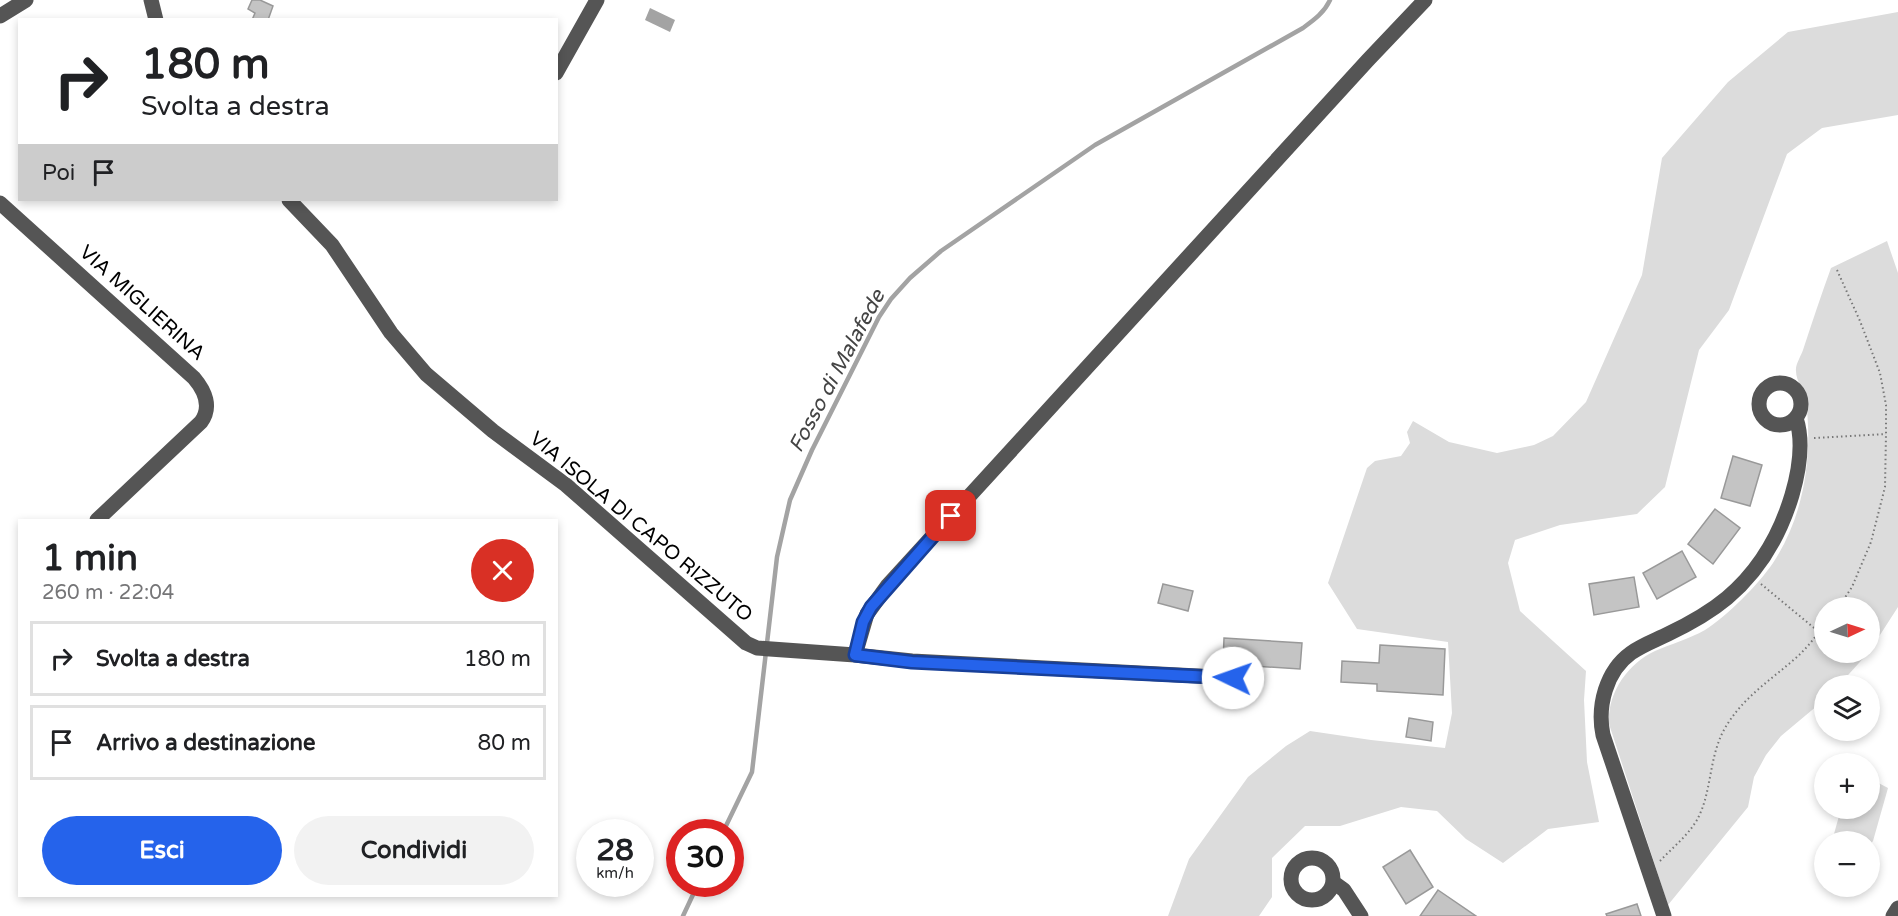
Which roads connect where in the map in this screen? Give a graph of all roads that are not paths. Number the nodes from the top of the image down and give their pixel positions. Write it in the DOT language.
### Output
graph roads {
  1 [pos="26,0"];
  2 [pos="151,0"];
  3 [pos="597,0"];
  4 [pos="1425,0"];
  5 [pos="0,16"];
  6 [pos="156,18"];
  7 [pos="558,69"];
  8 [pos="290,201"];
  9 [pos="0,203"];
  10 [pos="1796,418"];
  11 [pos="98,519"];
  12 [pos="855,655"];
  13 [pos="1255,680"];
  14 [pos="1333,882"];
  15 [pos="1898,908"];
  16 [pos="1361,916"];
  17 [pos="1664,916"];
  18 [pos="1893,916"];
  1 -- 5 [label="street"];
  2 -- 6 [label="street"];
  3 -- 7 [label="street"];
  4 -- 12 [label="street"];
  8 -- 12 [label="street, VIA ISOLA DI CAPO RIZZUTO"];
  9 -- 11 [label="street, VIA MIGLIERINA"];
  10 -- 17 [label="street"];
  12 -- 13 [label="street, VIA ISOLA DI CAPO RIZZUTO"];
  14 -- 16 [label="street"];
  15 -- 18 [label="street"];
}
